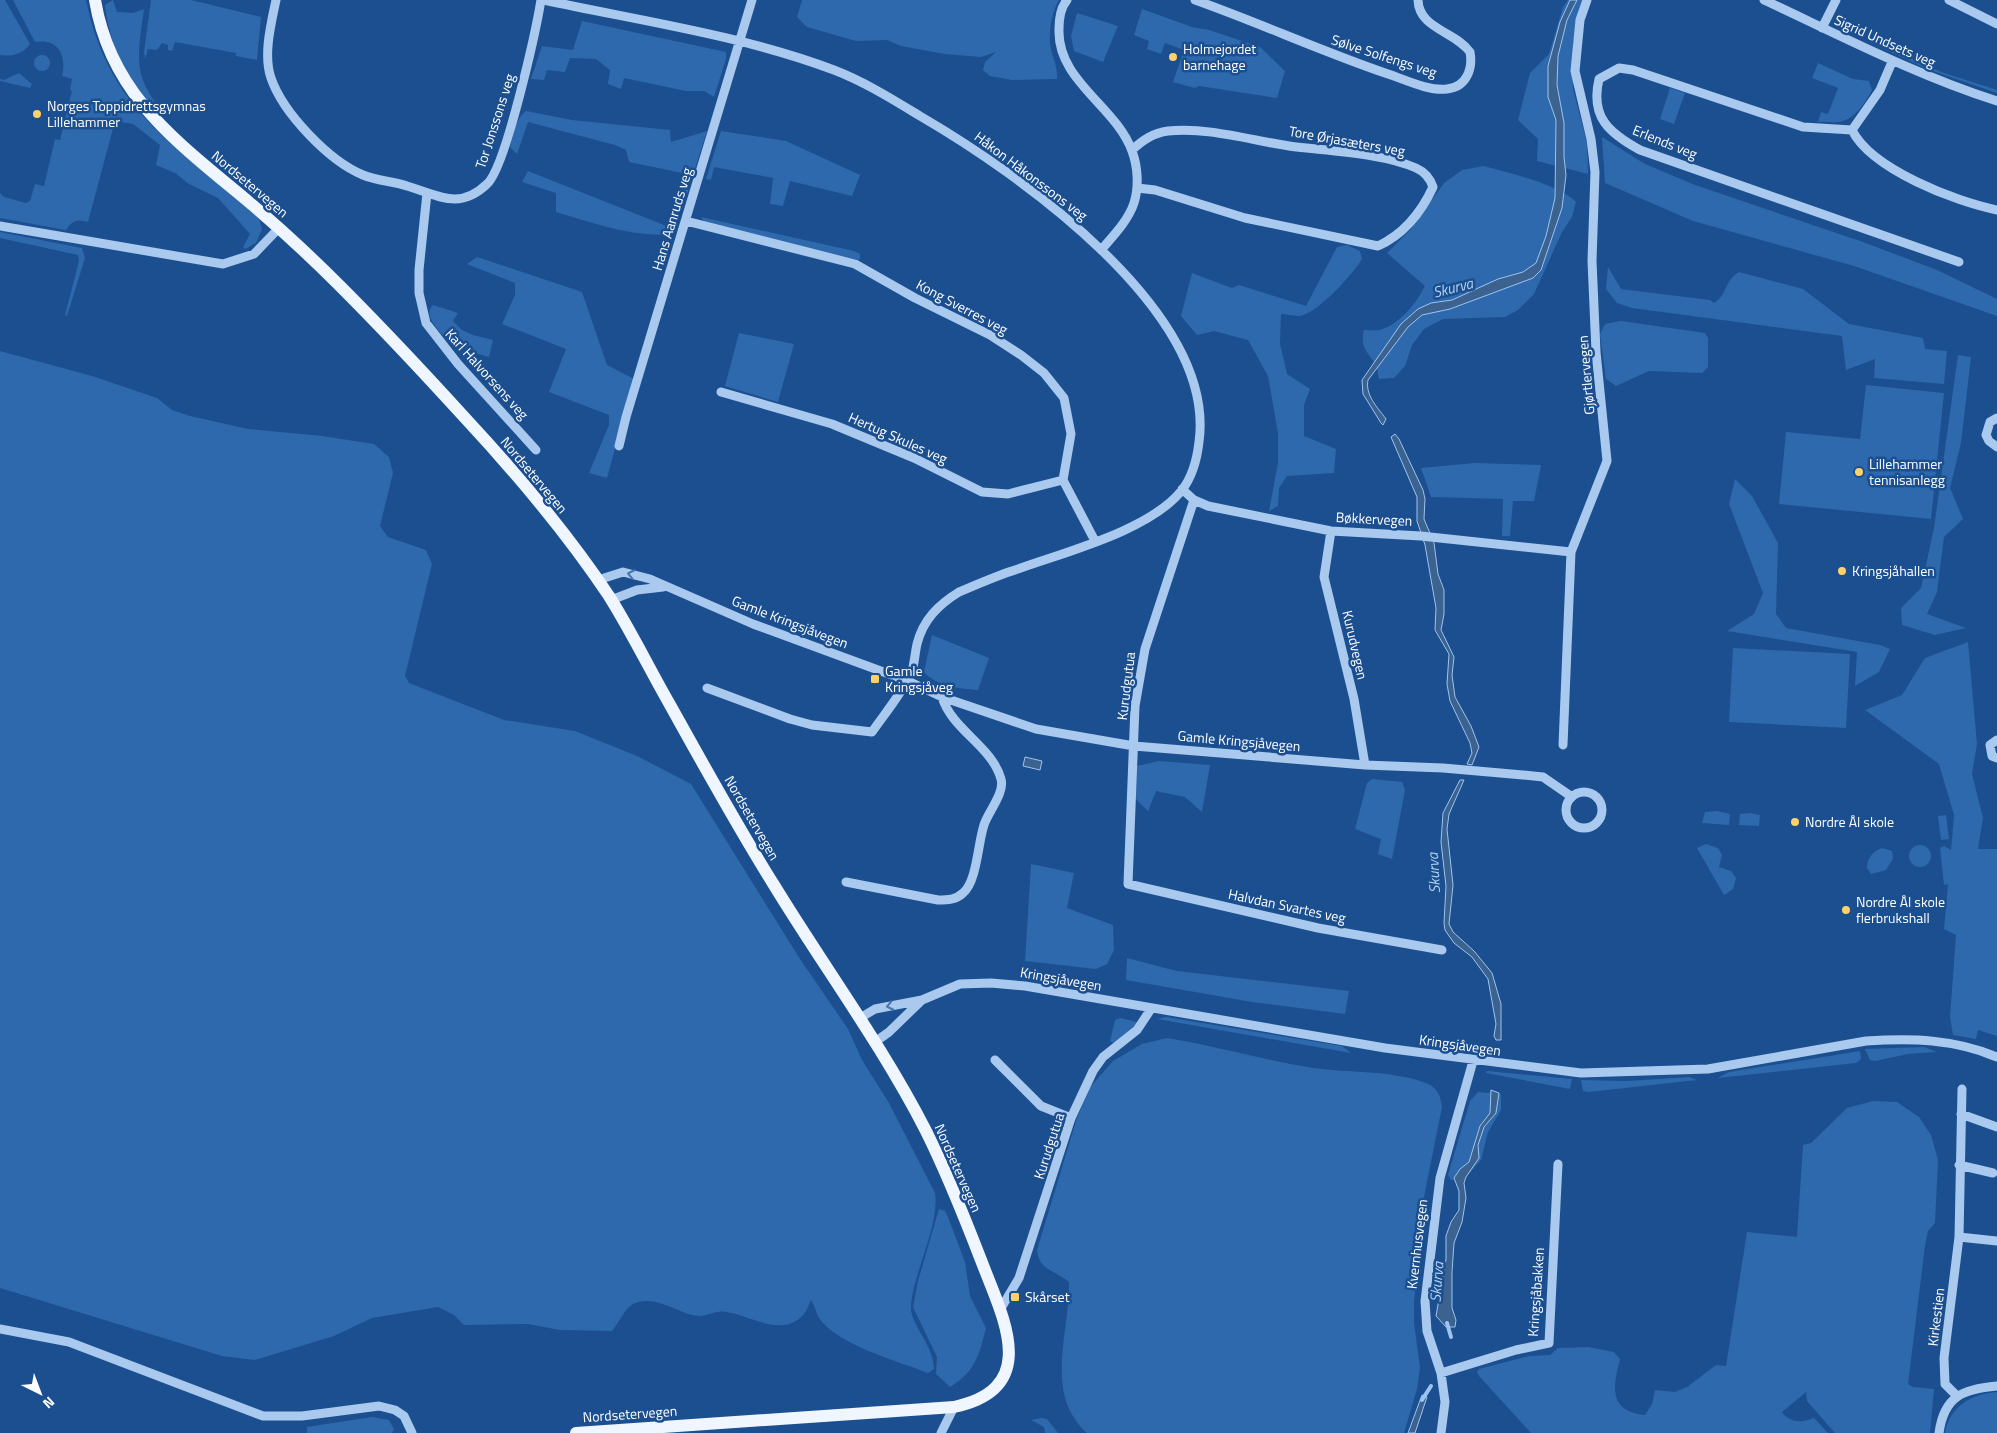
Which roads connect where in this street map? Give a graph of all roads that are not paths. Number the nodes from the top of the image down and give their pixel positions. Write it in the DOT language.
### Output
graph roads {
  1 [pos="95,0"];
  2 [pos="276,0"];
  3 [pos="542,0"];
  4 [pos="752,0"];
  5 [pos="1067,0"];
  6 [pos="1195,0"];
  7 [pos="1418,0"];
  8 [pos="1587,0"];
  9 [pos="1764,0"];
  10 [pos="1836,0"];
  11 [pos="1950,0"];
  12 [pos="1997,24"];
  13 [pos="1822,28"];
  14 [pos="741,41"];
  15 [pos="1892,62"];
  16 [pos="1997,101"];
  17 [pos="1852,130"];
  18 [pos="1132,150"];
  19 [pos="1138,188"];
  20 [pos="427,193"];
  21 [pos="1997,210"];
  22 [pos="686,221"];
  23 [pos="0,226"];
  24 [pos="279,228"];
  25 [pos="1101,250"];
  26 [pos="1959,262"];
  27 [pos="721,392"];
  28 [pos="1997,418"];
  29 [pos="619,446"];
  30 [pos="1997,447"];
  31 [pos="536,450"];
  32 [pos="1063,480"];
  33 [pos="1182,489"];
  34 [pos="1194,500"];
  35 [pos="1331,531"];
  36 [pos="1095,541"];
  37 [pos="1571,552"];
  38 [pos="598,580"];
  39 [pos="664,587"];
  40 [pos="611,600"];
  41 [pos="908,681"];
  42 [pos="707,688"];
  43 [pos="942,697"];
  44 [pos="1997,740"];
  45 [pos="1563,745"];
  46 [pos="1134,746"];
  47 [pos="1994,757"];
  48 [pos="1365,765"];
  49 [pos="1572,797"];
  50 [pos="846,882"];
  51 [pos="1128,884"];
  52 [pos="1442,950"];
  53 [pos="922,1000"];
  54 [pos="1152,1009"];
  55 [pos="860,1018"];
  56 [pos="875,1042"];
  57 [pos="1997,1057"];
  58 [pos="995,1060"];
  59 [pos="1473,1061"];
  60 [pos="1962,1090"];
  61 [pos="1961,1114"];
  62 [pos="1071,1118"];
  63 [pos="1997,1127"];
  64 [pos="1558,1164"];
  65 [pos="1959,1165"];
  66 [pos="1993,1173"];
  67 [pos="1959,1237"];
  68 [pos="1997,1241"];
  69 [pos="1000,1310"];
  70 [pos="0,1329"];
  71 [pos="1442,1373"];
  72 [pos="1997,1386"];
  73 [pos="1956,1395"];
  74 [pos="954,1407"];
  75 [pos="412,1433"];
  76 [pos="576,1433"];
  77 [pos="941,1433"];
  78 [pos="1441,1433"];
  79 [pos="1939,1433"];
  1 -- 24 [label="main road, Nordsetervegen"];
  2 -- 20 [label="street, Tor Jonssons veg"];
  3 -- 14 [label="street, Håkon Håkonssons veg"];
  3 -- 20 [label="street, Tor Jonssons veg"];
  4 -- 14 [label="street, Hans Aanruds veg"];
  5 -- 18 [label="street"];
  6 -- 7 [label="street, Sølve Solfengs veg"];
  8 -- 37 [label="street, Gjørtlervegen"];
  9 -- 13 [label="street, Sigrid Undsets veg"];
  10 -- 13 [label="street"];
  11 -- 12 [label="street"];
  13 -- 15 [label="street, Sigrid Undsets veg"];
  14 -- 22 [label="street, Hans Aanruds veg"];
  14 -- 25 [label="street, Håkon Håkonssons veg"];
  15 -- 16 [label="street, Sigrid Undsets veg"];
  15 -- 17 [label="street"];
  17 -- 21 [label="street"];
  17 -- 26 [label="street, Erlends veg"];
  18 -- 19 [label="street"];
  18 -- 19 [label="street, Tore Ørjasæters veg"];
  19 -- 25 [label="street"];
  20 -- 31 [label="street, Karl Halvorsens veg"];
  22 -- 29 [label="street, Hans Aanruds veg"];
  22 -- 32 [label="street, Kong Sverres veg"];
  23 -- 24 [label="street"];
  24 -- 38 [label="main road, Nordsetervegen"];
  25 -- 33 [label="street, Håkon Håkonssons veg"];
  27 -- 32 [label="street, Hertug Skules veg"];
  28 -- 30 [label="street"];
  32 -- 36 [label="street"];
  33 -- 34 [label="street, Bøkkervegen"];
  33 -- 36 [label="street, Håkon Håkonssons veg"];
  34 -- 35 [label="street, Bøkkervegen"];
  34 -- 46 [label="street, Kurudgutua"];
  35 -- 37 [label="street, Bøkkervegen"];
  35 -- 48 [label="street, Kurudvegen"];
  36 -- 41 [label="street, Håkon Håkonssons veg"];
  37 -- 45 [label="street, Gjørtlervegen"];
  39 -- 38 [label="street, Gamle Kringsjåvegen, one-way"];
  38 -- 40 [label="main road, Nordsetervegen"];
  39 -- 40 [label="street, Gamle Kringsjåvegen"];
  39 -- 41 [label="street, Gamle Kringsjåvegen"];
  40 -- 55 [label="main road, Nordsetervegen"];
  41 -- 42 [label="street"];
  41 -- 43 [label="street, Gamle Kringsjåvegen"];
  43 -- 46 [label="street, Gamle Kringsjåvegen"];
  43 -- 50 [label="street"];
  44 -- 47 [label="street"];
  46 -- 48 [label="street, Gamle Kringsjåvegen"];
  46 -- 51 [label="street, Kurudgutua"];
  48 -- 49 [label="street, Gamle Kringsjåvegen"];
  49 -- 49 [label="street"];
  51 -- 52 [label="street, Halvdan Svartes veg"];
  53 -- 54 [label="street, Kringsjåvegen"];
  53 -- 55 [label="street, Kringsjåvegen, one-way"];
  53 -- 56 [label="street, Kringsjåvegen"];
  54 -- 59 [label="street, Kringsjåvegen"];
  54 -- 62 [label="street, Kurudgutua"];
  55 -- 56 [label="main road, Nordsetervegen"];
  56 -- 69 [label="main road, Nordsetervegen"];
  57 -- 59 [label="street, Kringsjåvegen"];
  58 -- 62 [label="street"];
  59 -- 71 [label="street, Kvernhusvegen"];
  60 -- 61 [label="street, Kirkestien"];
  61 -- 63 [label="street"];
  61 -- 65 [label="street, Kirkestien"];
  62 -- 69 [label="street, Kurudgutua"];
  64 -- 71 [label="street, Kringsjåbakken"];
  65 -- 66 [label="street"];
  65 -- 67 [label="street, Kirkestien"];
  67 -- 68 [label="street"];
  67 -- 73 [label="street, Kirkestien"];
  69 -- 74 [label="main road, Nordsetervegen"];
  70 -- 75 [label="street"];
  71 -- 78 [label="street, Kvernhusvegen"];
  72 -- 73 [label="street"];
  73 -- 79 [label="street"];
  74 -- 76 [label="main road, Nordsetervegen"];
  74 -- 77 [label="street"];
}
